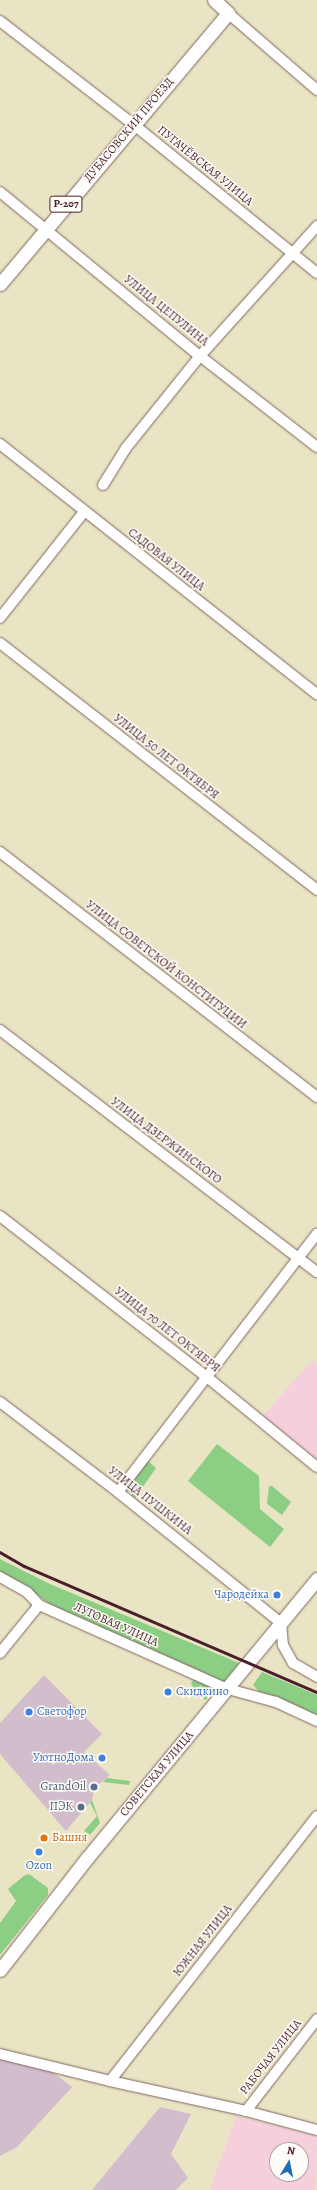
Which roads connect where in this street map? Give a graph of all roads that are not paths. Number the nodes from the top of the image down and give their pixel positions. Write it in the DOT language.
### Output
graph roads {
  1 [pos="214,0"];
  2 [pos="228,13"];
  3 [pos="0,21"];
  4 [pos="317,90"];
  5 [pos="133,124"];
  6 [pos="0,192"];
  7 [pos="317,226"];
  8 [pos="46,229"];
  9 [pos="294,254"];
  10 [pos="317,273"];
  11 [pos="0,284"];
  12 [pos="200,356"];
  13 [pos="0,444"];
  14 [pos="317,447"];
  15 [pos="103,485"];
  16 [pos="84,512"];
  17 [pos="0,618"];
  18 [pos="0,643"];
  19 [pos="317,694"];
  20 [pos="0,852"];
  21 [pos="317,890"];
  22 [pos="0,1030"];
  23 [pos="317,1097"];
  24 [pos="0,1216"];
  25 [pos="317,1234"];
  26 [pos="299,1258"];
  27 [pos="317,1272"];
  28 [pos="208,1377"];
  29 [pos="0,1402"];
  30 [pos="317,1467"];
  31 [pos="118,1492"];
  32 [pos="0,1577"];
  33 [pos="317,1579"];
  34 [pos="39,1605"];
  35 [pos="281,1623"];
  36 [pos="0,1653"];
  37 [pos="317,1677"];
  38 [pos="228,1689"];
  39 [pos="317,1721"];
  40 [pos="317,1816"];
  41 [pos="0,1970"];
  42 [pos="317,2019"];
  43 [pos="0,2054"];
  44 [pos="110,2081"];
  45 [pos="246,2111"];
  46 [pos="317,2130"];
  1 -- 2 [label="main road"];
  2 -- 4 [label="street"];
  2 -- 5 [label="main road, ДУБАСОВСКИЙ ПРОЕЗД / Р-207"];
  3 -- 5 [label="street, ПУГАЧЁВСКАЯ УЛИЦА"];
  5 -- 8 [label="main road, ДУБАСОВСКИЙ ПРОЕЗД / Р-207"];
  5 -- 9 [label="street, ПУГАЧЁВСКАЯ УЛИЦА"];
  6 -- 8 [label="street, УЛИЦА ЦЕПУЛИНА"];
  7 -- 9 [label="street"];
  8 -- 11 [label="main road, ДУБАСОВСКИЙ ПРОЕЗД / Р-207"];
  8 -- 12 [label="street, УЛИЦА ЦЕПУЛИНА"];
  9 -- 10 [label="street, ПУГАЧЁВСКАЯ УЛИЦА"];
  9 -- 12 [label="street"];
  12 -- 14 [label="street, УЛИЦА ЦЕПУЛИНА"];
  12 -- 15 [label="street"];
  13 -- 16 [label="street, САДОВАЯ УЛИЦА"];
  16 -- 17 [label="street"];
  16 -- 19 [label="street, САДОВАЯ УЛИЦА"];
  18 -- 21 [label="street, УЛИЦА 50 ЛЕТ ОКТЯБРЯ"];
  20 -- 23 [label="street, УЛИЦА СОВЕТСКОЙ КОНСТИТУЦИИ"];
  22 -- 26 [label="street, УЛИЦА ДЗЕРЖИНСКОГО"];
  24 -- 28 [label="street, УЛИЦА 70 ЛЕТ ОКТЯБРЯ"];
  25 -- 26 [label="street"];
  26 -- 27 [label="street, УЛИЦА ДЗЕРЖИНСКОГО"];
  26 -- 28 [label="street"];
  28 -- 30 [label="street, УЛИЦА 70 ЛЕТ ОКТЯБРЯ"];
  28 -- 31 [label="street"];
  29 -- 31 [label="street, УЛИЦА ПУШКИНА"];
  31 -- 35 [label="street, УЛИЦА ПУШКИНА"];
  32 -- 34 [label="street, ЛУГОВАЯ УЛИЦА"];
  33 -- 35 [label="main road, СОВЕТСКАЯ УЛИЦА"];
  34 -- 36 [label="street"];
  34 -- 38 [label="street, ЛУГОВАЯ УЛИЦА"];
  35 -- 37 [label="street"];
  35 -- 38 [label="main road, СОВЕТСКАЯ УЛИЦА"];
  38 -- 39 [label="street, ЛУГОВАЯ УЛИЦА"];
  38 -- 41 [label="main road, СОВЕТСКАЯ УЛИЦА"];
  40 -- 44 [label="street, ЮЖНАЯ УЛИЦА"];
  42 -- 45 [label="street, РАБОЧАЯ УЛИЦА"];
  43 -- 44 [label="street"];
  44 -- 45 [label="street"];
  45 -- 46 [label="street"];
}
